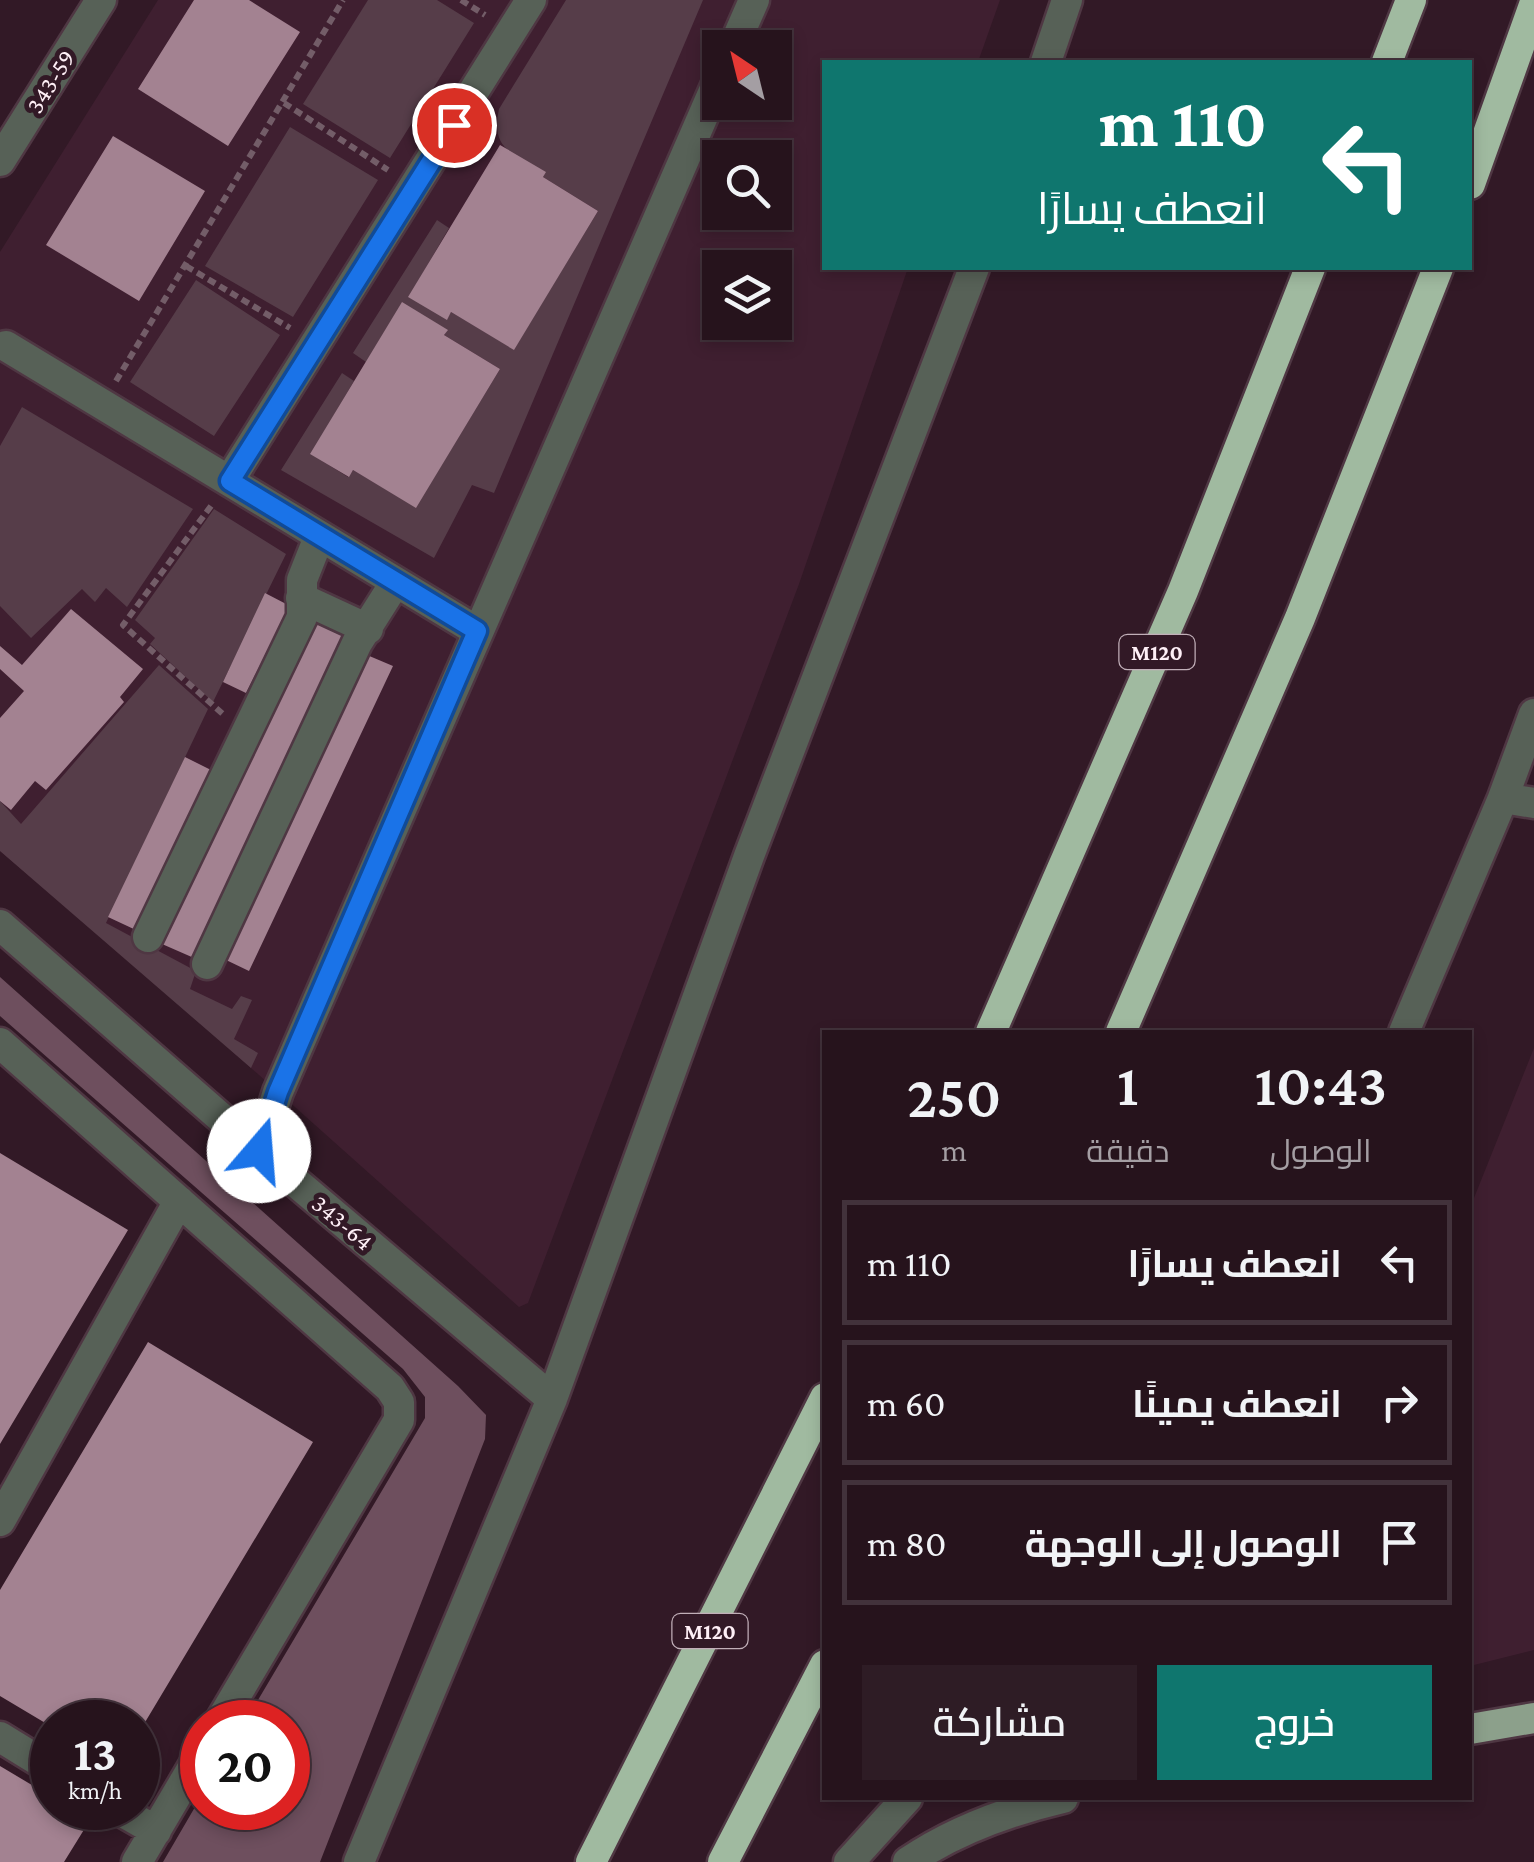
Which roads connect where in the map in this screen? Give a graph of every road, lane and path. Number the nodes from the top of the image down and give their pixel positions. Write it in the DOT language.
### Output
graph roads {
  1 [pos="100,0"];
  2 [pos="343,0"];
  3 [pos="531,0"];
  4 [pos="754,0"];
  5 [pos="1068,0"];
  6 [pos="1410,0"];
  7 [pos="1534,5"];
  8 [pos="741,30"];
  9 [pos="1047,60"];
  10 [pos="1388,60"];
  11 [pos="284,103"];
  12 [pos="702,118"];
  13 [pos="0,161"];
  14 [pos="1472,178"];
  15 [pos="415,186"];
  16 [pos="186,266"];
  17 [pos="973,270"];
  18 [pos="1309,270"];
  19 [pos="1437,270"];
  20 [pos="317,344"];
  21 [pos="6,346"];
  22 [pos="102,402"];
  23 [pos="230,481"];
  24 [pos="319,537"];
  25 [pos="395,583"];
  26 [pos="302,598"];
  27 [pos="368,630"];
  28 [pos="477,631"];
  29 [pos="1534,714"];
  30 [pos="246,733"];
  31 [pos="1503,798"];
  32 [pos="1534,803"];
  33 [pos="0,925"];
  34 [pos="148,937"];
  35 [pos="207,964"];
  36 [pos="993,1030"];
  37 [pos="1122,1030"];
  38 [pos="1405,1030"];
  39 [pos="0,1043"];
  40 [pos="259,1151"];
  41 [pos="179,1201"];
  42 [pos="552,1398"];
  43 [pos="822,1404"];
  44 [pos="0,1522"];
  45 [pos="822,1671"];
  46 [pos="233,1700"];
  47 [pos="1534,1718"];
  48 [pos="1472,1729"];
  49 [pos="0,1737"];
  50 [pos="30,1755"];
  51 [pos="180,1790"];
  52 [pos="905,1800"];
  53 [pos="1055,1800"];
  54 [pos="156,1831"];
  55 [pos="138,1862"];
  56 [pos="359,1862"];
  57 [pos="591,1862"];
  58 [pos="724,1862"];
  59 [pos="849,1862"];
  60 [pos="908,1862"];
  1 -- 13 [label="street, 343-59"];
  2 -- 11 [label="path"];
  3 -- 15 [label="street"];
  4 -- 8 [label="street"];
  5 -- 9 [label="street"];
  6 -- 10 [label="highway"];
  7 -- 14 [label="highway"];
  11 -- 15 [label="path"];
  11 -- 16 [label="path"];
  12 -- 28 [label="street"];
  15 -- 20 [label="street"];
  16 -- 20 [label="path"];
  16 -- 22 [label="path"];
  17 -- 42 [label="street"];
  18 -- 36 [label="highway, M120"];
  19 -- 37 [label="highway"];
  20 -- 23 [label="street"];
  21 -- 22 [label="street"];
  22 -- 23 [label="street"];
  23 -- 24 [label="street"];
  23 -- 30 [label="path"];
  24 -- 25 [label="street"];
  24 -- 26 [label="street"];
  25 -- 27 [label="street"];
  25 -- 28 [label="street"];
  26 -- 27 [label="street"];
  26 -- 30 [label="street"];
  27 -- 35 [label="street"];
  28 -- 40 [label="street"];
  29 -- 31 [label="street"];
  30 -- 34 [label="street"];
  31 -- 32 [label="street"];
  31 -- 38 [label="street"];
  33 -- 40 [label="street, 343-64"];
  39 -- 41 [label="street"];
  40 -- 42 [label="street, 343-64"];
  41 -- 44 [label="street"];
  41 -- 46 [label="street"];
  42 -- 56 [label="street"];
  43 -- 57 [label="highway, M120"];
  45 -- 58 [label="highway"];
  47 -- 48 [label="main road"];
  49 -- 50 [label="street"];
  51 -- 54 [label="street"];
  52 -- 59 [label="street"];
  53 -- 60 [label="street"];
  54 -- 55 [label="street"];
}
